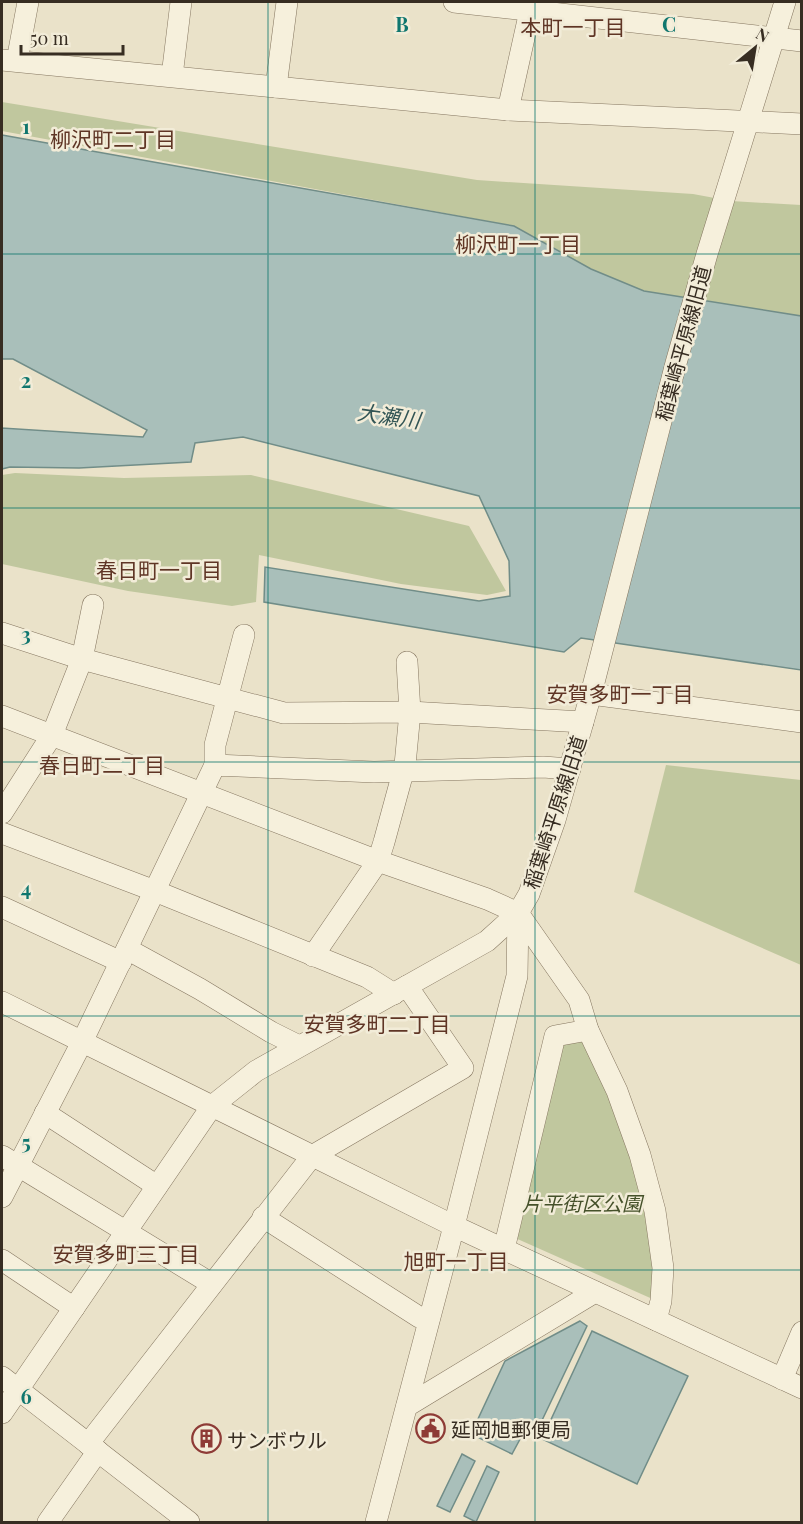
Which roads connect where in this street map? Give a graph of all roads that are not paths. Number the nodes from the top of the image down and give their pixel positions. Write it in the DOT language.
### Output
graph roads {
  1 [pos="28,2"];
  2 [pos="181,2"];
  3 [pos="287,2"];
  4 [pos="454,2"];
  5 [pos="786,2"];
  6 [pos="531,5"];
  7 [pos="775,38"];
  8 [pos="801,41"];
  9 [pos="9,60"];
  10 [pos="172,76"];
  11 [pos="276,87"];
  12 [pos="508,110"];
  13 [pos="748,123"];
  14 [pos="801,124"];
  15 [pos="93,605"];
  16 [pos="2,633"];
  17 [pos="244,635"];
  18 [pos="82,659"];
  19 [pos="408,662"];
  20 [pos="591,694"];
  21 [pos="228,698"];
  22 [pos="410,712"];
  23 [pos="2,716"];
  24 [pos="583,722"];
  25 [pos="801,722"];
  26 [pos="52,735"];
  27 [pos="216,765"];
  28 [pos="570,769"];
  29 [pos="404,771"];
  30 [pos="204,792"];
  31 [pos="2,813"];
  32 [pos="2,832"];
  33 [pos="378,861"];
  34 [pos="155,891"];
  35 [pos="2,907"];
  36 [pos="518,912"];
  37 [pos="124,956"];
  38 [pos="313,956"];
  39 [pos="401,990"];
  40 [pos="2,1002"];
  41 [pos="588,1030"];
  42 [pos="82,1042"];
  43 [pos="299,1046"];
  44 [pos="459,1063"];
  45 [pos="493,1070"];
  46 [pos="212,1106"];
  47 [pos="45,1113"];
  48 [pos="312,1156"];
  49 [pos="10,1161"];
  50 [pos="158,1186"];
  51 [pos="2,1197"];
  52 [pos="263,1217"];
  53 [pos="454,1226"];
  54 [pos="126,1231"];
  55 [pos="504,1249"];
  56 [pos="2,1260"];
  57 [pos="212,1284"];
  58 [pos="595,1292"];
  59 [pos="74,1308"];
  60 [pos="429,1319"];
  61 [pos="656,1320"];
  62 [pos="801,1332"];
  63 [pos="10,1383"];
  64 [pos="792,1384"];
  65 [pos="406,1406"];
  66 [pos="2,1413"];
  67 [pos="93,1448"];
  68 [pos="48,1522"];
  69 [pos="189,1522"];
  70 [pos="376,1522"];
  1 -- 9 [label="street"];
  2 -- 10 [label="street"];
  3 -- 11 [label="street"];
  4 -- 6 [label="street"];
  5 -- 7 [label="street, 稲葉崎平原線旧道"];
  6 -- 7 [label="street"];
  6 -- 12 [label="street"];
  7 -- 8 [label="street"];
  7 -- 13 [label="street, 稲葉崎平原線旧道"];
  9 -- 10 [label="street"];
  10 -- 11 [label="street"];
  11 -- 12 [label="street"];
  12 -- 13 [label="street"];
  13 -- 14 [label="street"];
  13 -- 20 [label="street, 稲葉崎平原線旧道"];
  15 -- 18 [label="street"];
  16 -- 18 [label="street"];
  17 -- 21 [label="street"];
  18 -- 21 [label="street"];
  18 -- 26 [label="street"];
  19 -- 22 [label="street"];
  20 -- 24 [label="street, 稲葉崎平原線旧道"];
  20 -- 25 [label="street"];
  21 -- 22 [label="street"];
  21 -- 27 [label="street"];
  22 -- 24 [label="street"];
  22 -- 29 [label="street"];
  23 -- 26 [label="street"];
  24 -- 28 [label="street, 稲葉崎平原線旧道"];
  26 -- 30 [label="street"];
  26 -- 31 [label="street"];
  27 -- 29 [label="street"];
  27 -- 30 [label="street"];
  28 -- 29 [label="street"];
  28 -- 36 [label="street, 稲葉崎平原線旧道"];
  29 -- 33 [label="street"];
  30 -- 33 [label="street"];
  30 -- 34 [label="street"];
  32 -- 34 [label="street"];
  33 -- 36 [label="street"];
  33 -- 38 [label="street"];
  34 -- 37 [label="street"];
  34 -- 38 [label="street"];
  35 -- 37 [label="street"];
  36 -- 39 [label="street, 稲葉崎平原線旧道"];
  36 -- 41 [label="street"];
  36 -- 45 [label="street"];
  37 -- 42 [label="street"];
  37 -- 43 [label="street"];
  38 -- 39 [label="street"];
  39 -- 43 [label="street, 稲葉崎平原線旧道"];
  39 -- 44 [label="street"];
  40 -- 42 [label="street"];
  41 -- 55 [label="street"];
  41 -- 61 [label="street"];
  42 -- 46 [label="street"];
  42 -- 47 [label="street"];
  43 -- 46 [label="street, 稲葉崎平原線旧道"];
  44 -- 45 [label="street"];
  44 -- 48 [label="street"];
  45 -- 53 [label="street"];
  46 -- 48 [label="street"];
  46 -- 50 [label="street, 稲葉崎平原線旧道"];
  47 -- 49 [label="street"];
  47 -- 50 [label="street"];
  48 -- 52 [label="street"];
  48 -- 53 [label="street"];
  49 -- 51 [label="street"];
  49 -- 54 [label="street"];
  50 -- 54 [label="street, 稲葉崎平原線旧道"];
  52 -- 57 [label="street"];
  52 -- 60 [label="street"];
  53 -- 55 [label="street"];
  53 -- 60 [label="street"];
  54 -- 57 [label="street"];
  54 -- 59 [label="street, 稲葉崎平原線旧道"];
  55 -- 58 [label="street"];
  56 -- 59 [label="street"];
  57 -- 67 [label="street"];
  58 -- 61 [label="street"];
  58 -- 65 [label="street"];
  59 -- 63 [label="street, 稲葉崎平原線旧道"];
  60 -- 65 [label="street"];
  61 -- 64 [label="street"];
  62 -- 64 [label="street"];
  63 -- 66 [label="street, 稲葉崎平原線旧道"];
  63 -- 67 [label="street"];
  65 -- 70 [label="street"];
  67 -- 68 [label="street"];
  67 -- 69 [label="street"];
}
